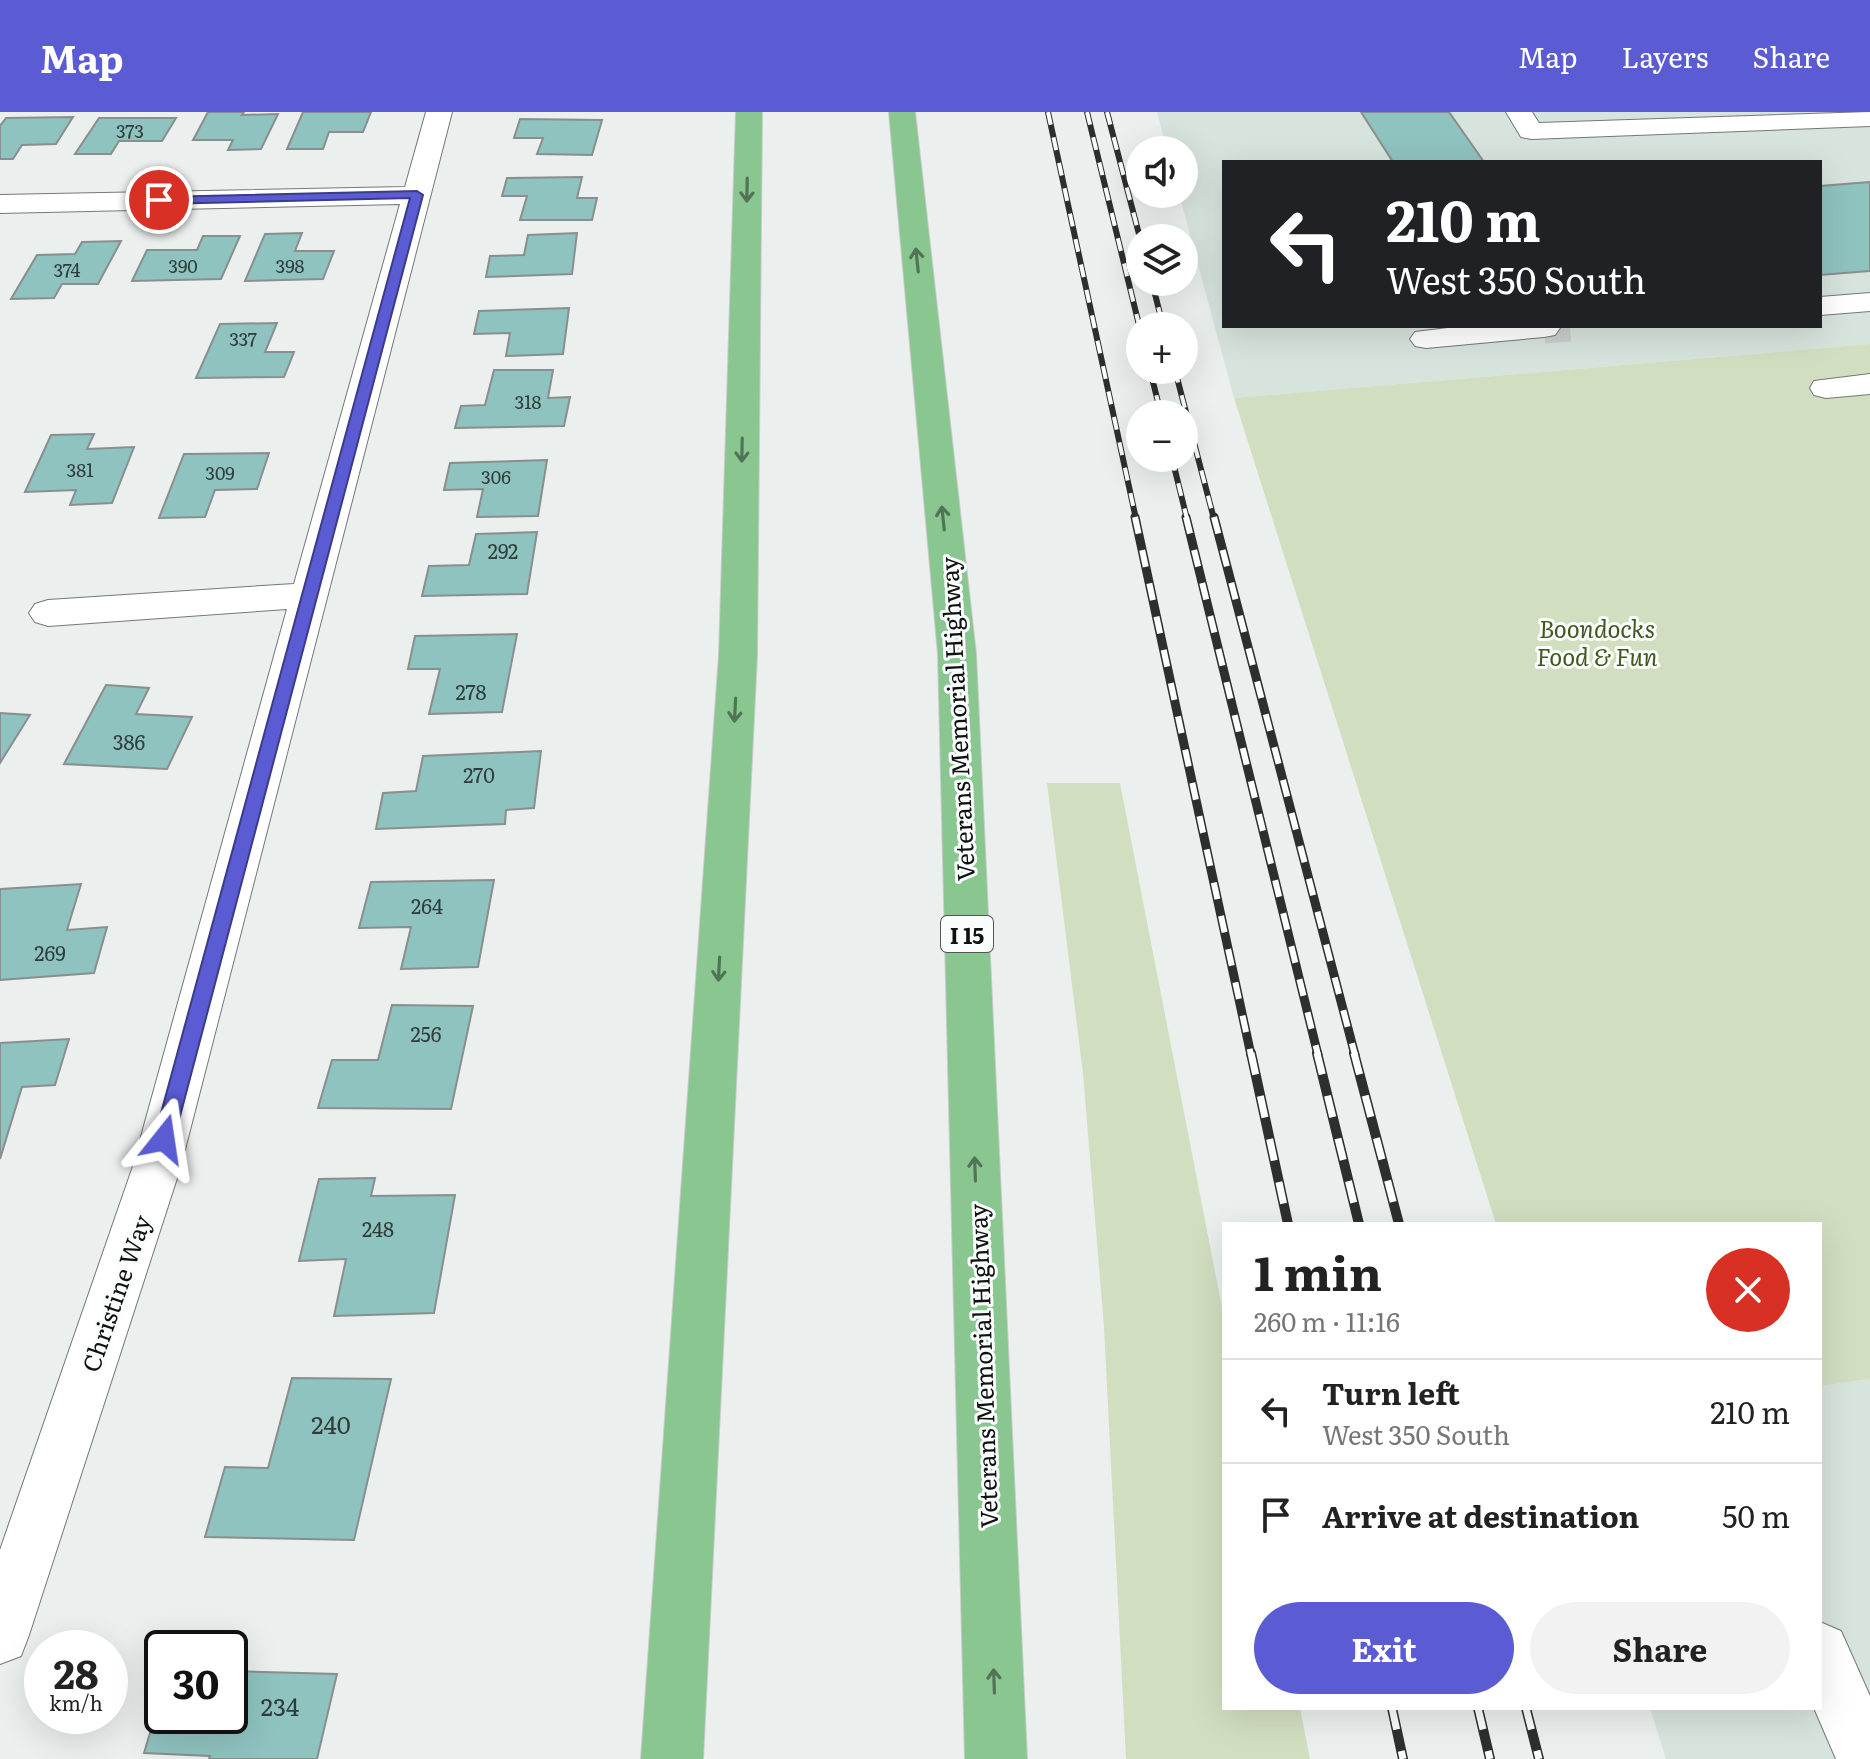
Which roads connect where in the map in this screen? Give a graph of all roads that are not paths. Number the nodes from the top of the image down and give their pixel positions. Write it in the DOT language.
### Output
graph roads {
  1 [pos="439,112"];
  2 [pos="749,112"];
  3 [pos="902,112"];
  4 [pos="1519,112"];
  5 [pos="1870,118"];
  6 [pos="417,195"];
  7 [pos="0,204"];
  8 [pos="1870,302"];
  9 [pos="1822,306"];
  10 [pos="1544,328"];
  11 [pos="1426,339"];
  12 [pos="1870,384"];
  13 [pos="1826,388"];
  14 [pos="310,595"];
  15 [pos="48,613"];
  16 [pos="0,1635"];
  17 [pos="1822,1657"];
  18 [pos="672,1759"];
  19 [pos="996,1759"];
  20 [pos="1867,1759"];
  1 -- 6 [label="street, Christine Way"];
  2 -- 18 [label="highway, one-way"];
  19 -- 3 [label="highway, Veterans Memorial Highway / I 15, one-way"];
  4 -- 5 [label="street"];
  6 -- 7 [label="street"];
  6 -- 14 [label="street, Christine Way"];
  8 -- 9 [label="street"];
  10 -- 11 [label="street"];
  12 -- 13 [label="street"];
  14 -- 15 [label="street"];
  14 -- 16 [label="street, Christine Way"];
  17 -- 20 [label="street"];
}
